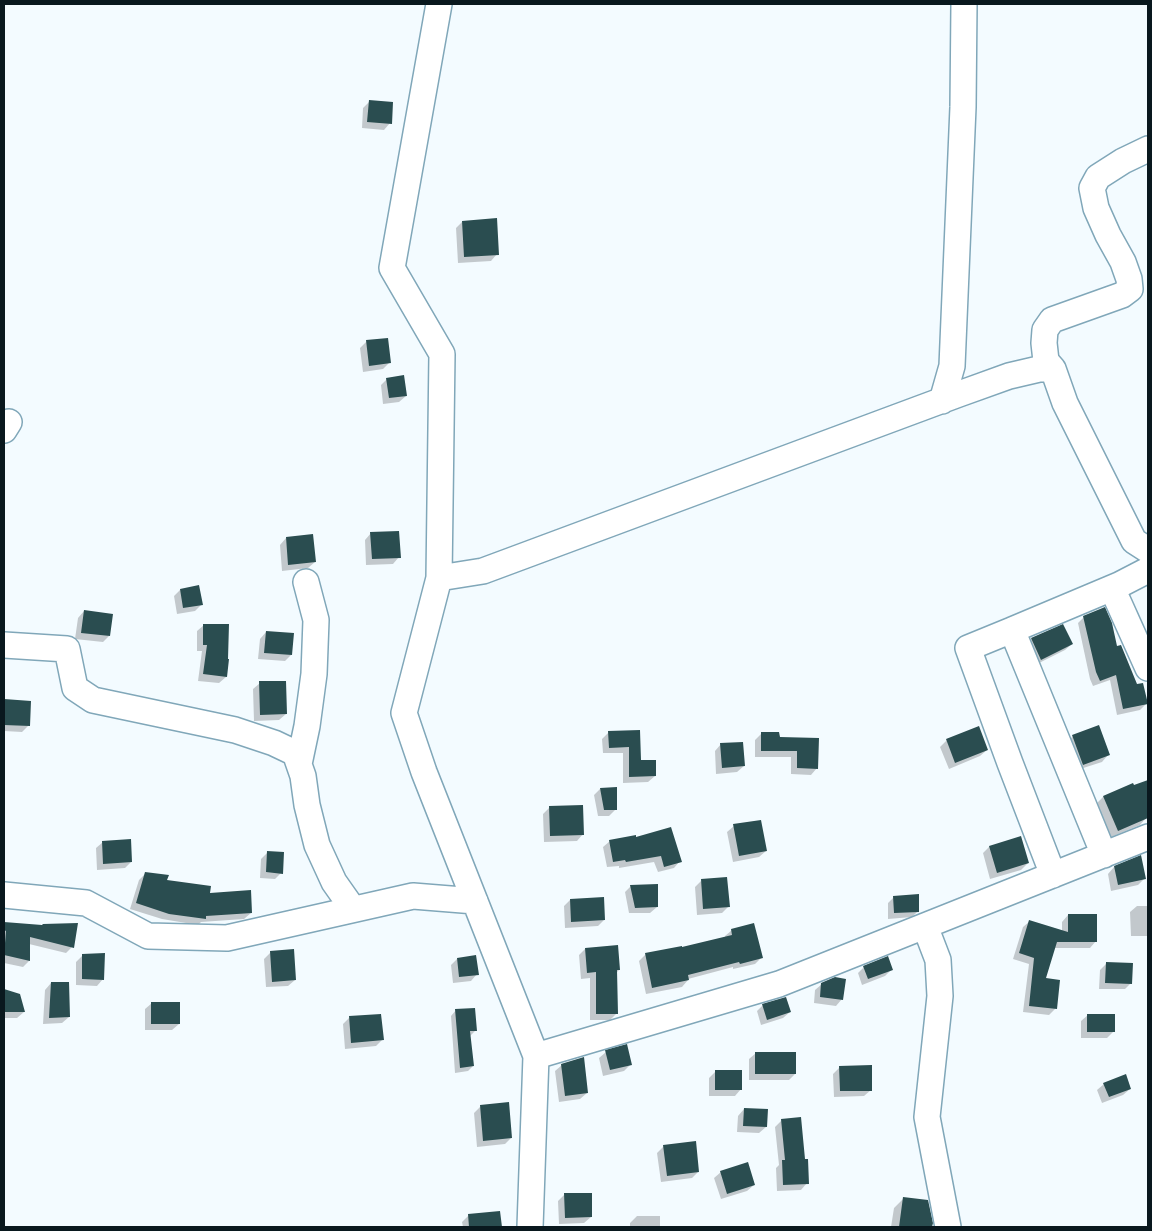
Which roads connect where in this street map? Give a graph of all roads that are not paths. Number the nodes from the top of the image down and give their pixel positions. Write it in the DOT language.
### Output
graph roads {
  1 [pos="439,4"];
  2 [pos="964,4"];
  3 [pos="1148,149"];
  4 [pos="1053,369"];
  5 [pos="942,401"];
  6 [pos="1148,550"];
  7 [pos="1148,570"];
  8 [pos="439,578"];
  9 [pos="306,582"];
  10 [pos="1112,588"];
  11 [pos="1012,630"];
  12 [pos="4,645"];
  13 [pos="1148,668"];
  14 [pos="299,764"];
  15 [pos="1148,837"];
  16 [pos="1104,855"];
  17 [pos="1053,876"];
  18 [pos="4,895"];
  19 [pos="475,901"];
  20 [pos="353,909"];
  21 [pos="925,926"];
  22 [pos="536,1056"];
  23 [pos="530,1227"];
  24 [pos="948,1227"];
  1 -- 8 [label="street"];
  2 -- 5 [label="street"];
  3 -- 4 [label="street"];
  4 -- 5 [label="street"];
  4 -- 6 [label="street"];
  5 -- 8 [label="street"];
  7 -- 10 [label="street"];
  8 -- 19 [label="street"];
  9 -- 14 [label="street"];
  10 -- 11 [label="street"];
  10 -- 13 [label="street"];
  11 -- 16 [label="street"];
  11 -- 17 [label="street"];
  12 -- 14 [label="street"];
  14 -- 20 [label="street"];
  15 -- 16 [label="street"];
  16 -- 17 [label="street"];
  17 -- 21 [label="street"];
  18 -- 20 [label="street"];
  19 -- 20 [label="street"];
  19 -- 22 [label="street"];
  21 -- 22 [label="street"];
  21 -- 24 [label="street"];
  22 -- 23 [label="street"];
}
